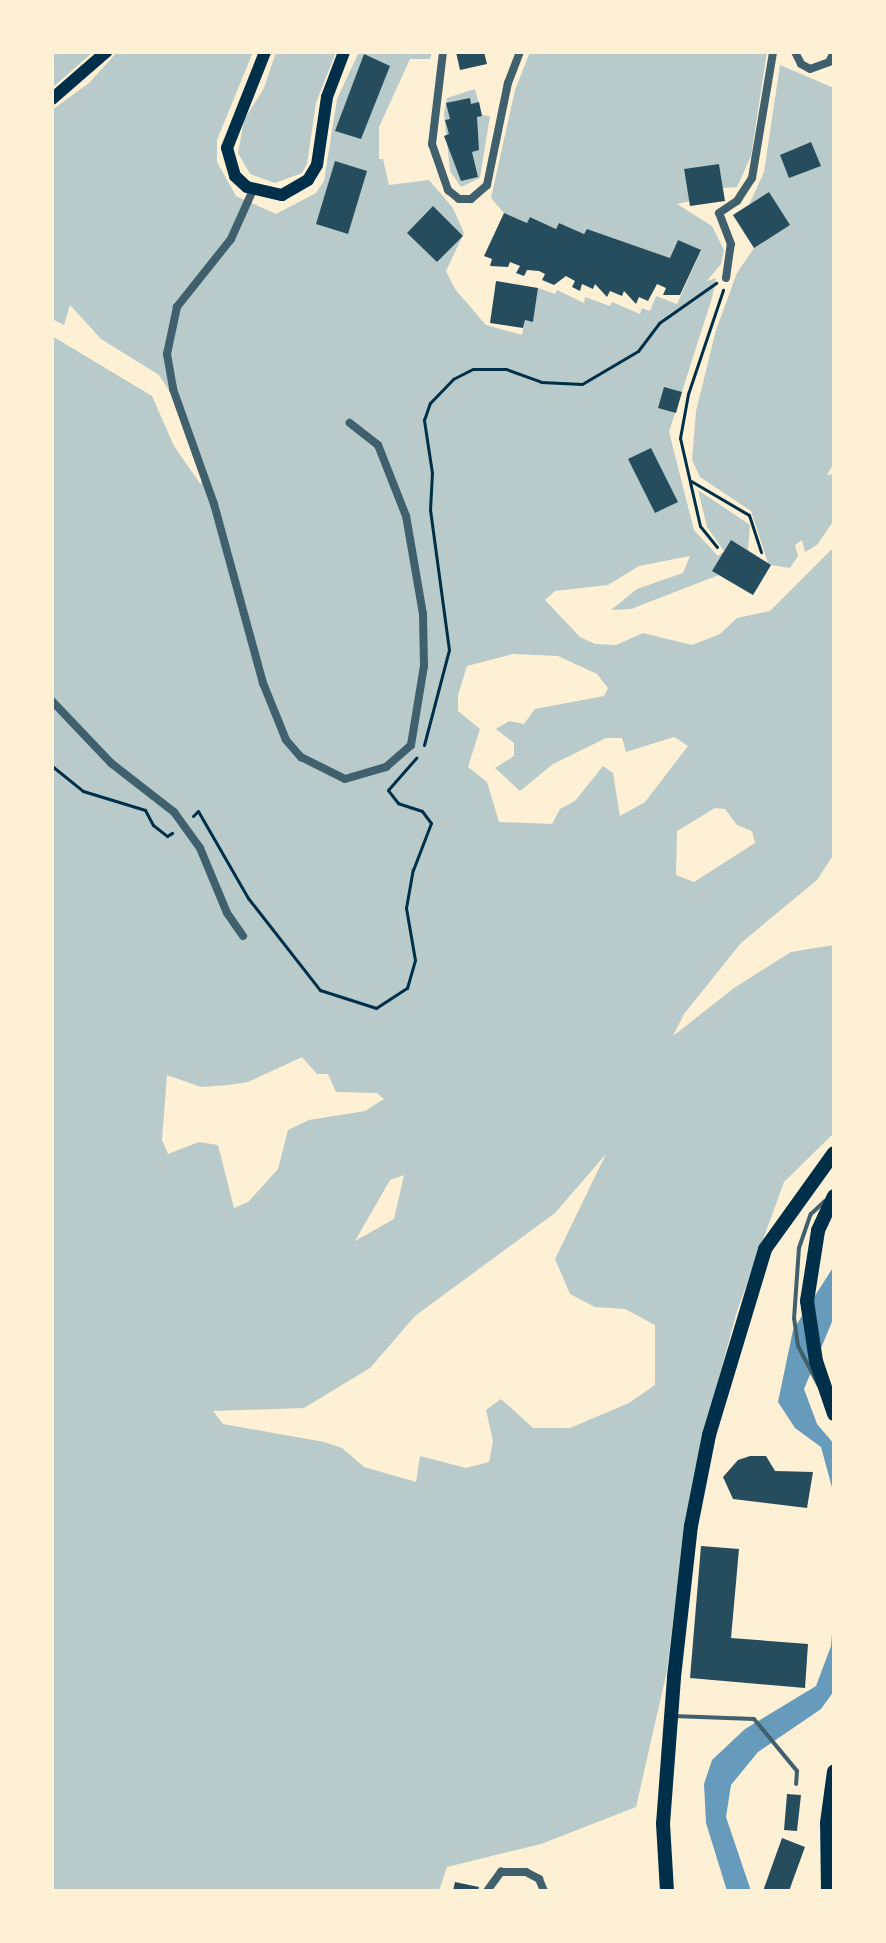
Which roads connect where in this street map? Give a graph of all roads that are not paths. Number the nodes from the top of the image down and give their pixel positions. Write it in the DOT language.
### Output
graph roads {
  1 [pos="106,52"];
  2 [pos="265,52"];
  3 [pos="344,52"];
  4 [pos="443,52"];
  5 [pos="520,52"];
  6 [pos="773,52"];
  7 [pos="795,52"];
  8 [pos="834,52"];
  9 [pos="52,99"];
  10 [pos="253,190"];
  11 [pos="726,278"];
  12 [pos="350,423"];
  13 [pos="52,701"];
  14 [pos="243,936"];
  15 [pos="834,1153"];
  16 [pos="834,1194"];
  17 [pos="834,1414"];
  18 [pos="672,1716"];
  19 [pos="834,1771"];
  20 [pos="796,1784"];
  21 [pos="663,1857"];
  22 [pos="487,1891"];
  23 [pos="544,1891"];
  24 [pos="667,1891"];
  25 [pos="673,1891"];
  26 [pos="828,1891"];
  1 -- 9 [label="main road"];
  2 -- 10 [label="main road"];
  3 -- 10 [label="main road"];
  4 -- 5 [label="street"];
  6 -- 11 [label="street"];
  7 -- 8 [label="street"];
  10 -- 12 [label="street"];
  13 -- 14 [label="street"];
  15 -- 18 [label="highway"];
  16 -- 17 [label="highway"];
  18 -- 20 [label="lane"];
  18 -- 21 [label="highway"];
  19 -- 26 [label="highway"];
  21 -- 24 [label="highway"];
  21 -- 25 [label="highway"];
  22 -- 23 [label="street"];
}
